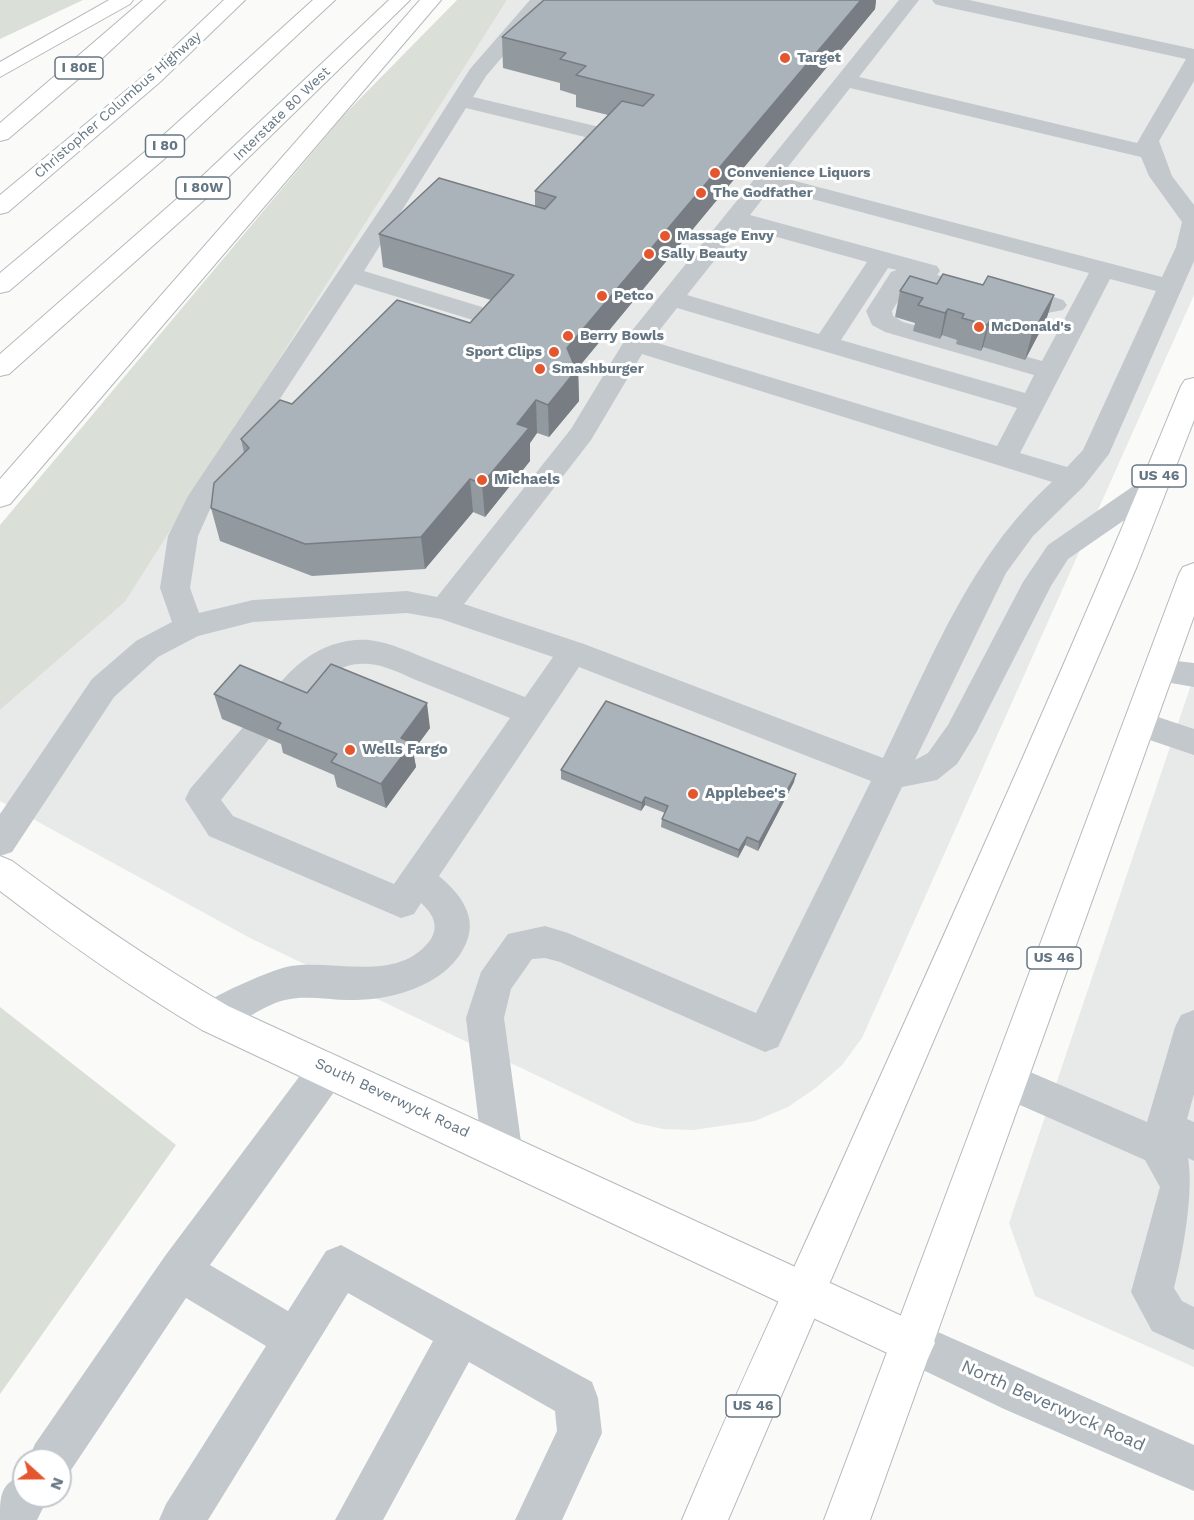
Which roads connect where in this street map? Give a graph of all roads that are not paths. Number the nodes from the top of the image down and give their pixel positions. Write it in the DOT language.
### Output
graph roads {
  1 [pos="123,0"];
  2 [pos="154,0"];
  3 [pos="235,0"];
  4 [pos="325,0"];
  5 [pos="375,0"];
  6 [pos="400,0"];
  7 [pos="431,0"];
  8 [pos="541,0"];
  9 [pos="909,0"];
  10 [pos="942,0"];
  11 [pos="1194,56"];
  12 [pos="0,71"];
  13 [pos="845,80"];
  14 [pos="1186,89"];
  15 [pos="461,100"];
  16 [pos="0,134"];
  17 [pos="1152,153"];
  18 [pos="561,177"];
  19 [pos="766,180"];
  20 [pos="0,207"];
  21 [pos="735,218"];
  22 [pos="882,258"];
  23 [pos="1103,269"];
  24 [pos="349,274"];
  25 [pos="0,286"];
  26 [pos="1170,287"];
  27 [pos="672,298"];
  28 [pos="1054,305"];
  29 [pos="473,312"];
  30 [pos="1080,312"];
  31 [pos="635,344"];
  32 [pos="825,344"];
  33 [pos="0,358"];
  34 [pos="0,368"];
  35 [pos="1049,371"];
  36 [pos="1194,386"];
  37 [pos="1032,404"];
  38 [pos="1004,458"];
  39 [pos="1074,479"];
  40 [pos="1155,485"];
  41 [pos="0,497"];
  42 [pos="1191,589"];
  43 [pos="444,609"];
  44 [pos="189,627"];
  45 [pos="573,652"];
  46 [pos="1159,671"];
  47 [pos="1194,675"];
  48 [pos="282,705"];
  49 [pos="531,713"];
  50 [pos="1140,724"];
  51 [pos="257,734"];
  52 [pos="1194,742"];
  53 [pos="891,775"];
  54 [pos="0,842"];
  55 [pos="0,871"];
  56 [pos="418,879"];
  57 [pos="215,1018"];
  58 [pos="1192,1043"];
  59 [pos="328,1069"];
  60 [pos="1009,1081"];
  61 [pos="1173,1139"];
  62 [pos="502,1149"];
  63 [pos="180,1271"];
  64 [pos="804,1292"];
  65 [pos="1194,1329"];
  66 [pos="461,1333"];
  67 [pos="295,1339"];
  68 [pos="913,1343"];
  69 [pos="59,1448"];
  70 [pos="1194,1468"];
  71 [pos="182,1520"];
  72 [pos="358,1520"];
  73 [pos="538,1520"];
  74 [pos="705,1520"];
  75 [pos="847,1520"];
  1 -- 12 [label="main road"];
  2 -- 16 [label="main road, I 80E"];
  3 -- 20 [label="main road, Christopher Columbus Highway"];
  4 -- 25 [label="main road, I 80"];
  5 -- 33 [label="main road"];
  6 -- 34 [label="main road, Interstate 80 West / I 80W"];
  7 -- 41 [label="main road"];
  8 -- 15 [label="street"];
  9 -- 13 [label="street"];
  10 -- 11 [label="street"];
  13 -- 17 [label="street"];
  13 -- 19 [label="street"];
  14 -- 17 [label="street"];
  15 -- 18 [label="street"];
  15 -- 24 [label="street"];
  17 -- 26 [label="street"];
  19 -- 21 [label="street"];
  19 -- 23 [label="street"];
  21 -- 22 [label="street"];
  21 -- 27 [label="street"];
  22 -- 28 [label="street"];
  22 -- 32 [label="street"];
  23 -- 26 [label="street"];
  23 -- 30 [label="street"];
  24 -- 29 [label="street"];
  24 -- 44 [label="street"];
  26 -- 39 [label="street"];
  27 -- 31 [label="street"];
  27 -- 32 [label="street"];
  28 -- 30 [label="street"];
  28 -- 35 [label="street"];
  30 -- 35 [label="street"];
  31 -- 38 [label="street"];
  31 -- 43 [label="street"];
  32 -- 37 [label="street"];
  35 -- 37 [label="street"];
  36 -- 40 [label="main road, US 46"];
  37 -- 38 [label="street"];
  38 -- 39 [label="street"];
  39 -- 53 [label="street"];
  40 -- 53 [label="street"];
  40 -- 64 [label="main road, US 46"];
  42 -- 46 [label="main road, US 46"];
  43 -- 44 [label="street"];
  43 -- 45 [label="street"];
  44 -- 54 [label="street"];
  45 -- 49 [label="street"];
  45 -- 53 [label="street"];
  46 -- 47 [label="street"];
  46 -- 50 [label="main road, US 46"];
  48 -- 49 [label="street"];
  49 -- 56 [label="street"];
  50 -- 52 [label="street"];
  50 -- 60 [label="main road, US 46"];
  51 -- 56 [label="street"];
  53 -- 62 [label="street"];
  55 -- 57 [label="main road, South Beverwyck Road"];
  56 -- 57 [label="street"];
  57 -- 59 [label="main road, South Beverwyck Road"];
  58 -- 61 [label="street"];
  59 -- 62 [label="main road, South Beverwyck Road"];
  59 -- 63 [label="street"];
  60 -- 61 [label="street"];
  60 -- 68 [label="main road, US 46"];
  61 -- 65 [label="street"];
  62 -- 64 [label="main road, South Beverwyck Road"];
  63 -- 67 [label="street"];
  63 -- 69 [label="street"];
  64 -- 68 [label="main road, South Beverwyck Road"];
  64 -- 74 [label="main road, US 46"];
  66 -- 67 [label="street"];
  66 -- 72 [label="street"];
  66 -- 73 [label="street"];
  67 -- 71 [label="street"];
  68 -- 70 [label="street, North Beverwyck Road"];
  68 -- 75 [label="main road, US 46"];
}
